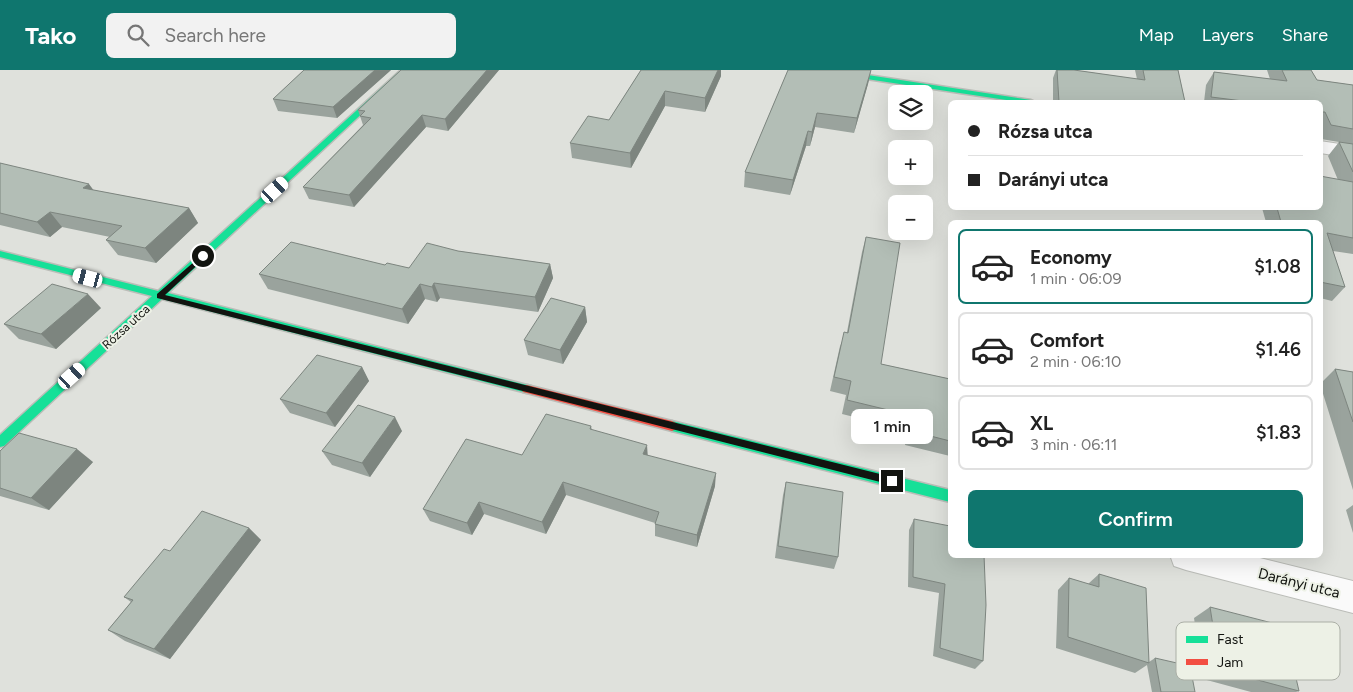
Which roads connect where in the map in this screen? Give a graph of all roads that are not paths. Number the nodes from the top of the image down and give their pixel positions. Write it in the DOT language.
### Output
graph roads {
  1 [pos="405,70"];
  2 [pos="820,70"];
  3 [pos="1018,100"];
  4 [pos="1323,147"];
  5 [pos="1353,152"];
  6 [pos="0,254"];
  7 [pos="159,296"];
  8 [pos="0,442"];
  9 [pos="948,495"];
  10 [pos="1198,558"];
  11 [pos="1353,597"];
  1 -- 7 [label="street, Rózsa utca"];
  2 -- 3 [label="street"];
  4 -- 5 [label="street"];
  6 -- 7 [label="street"];
  7 -- 8 [label="street, Rózsa utca"];
  7 -- 9 [label="street"];
  10 -- 11 [label="street, Darányi utca"];
}
